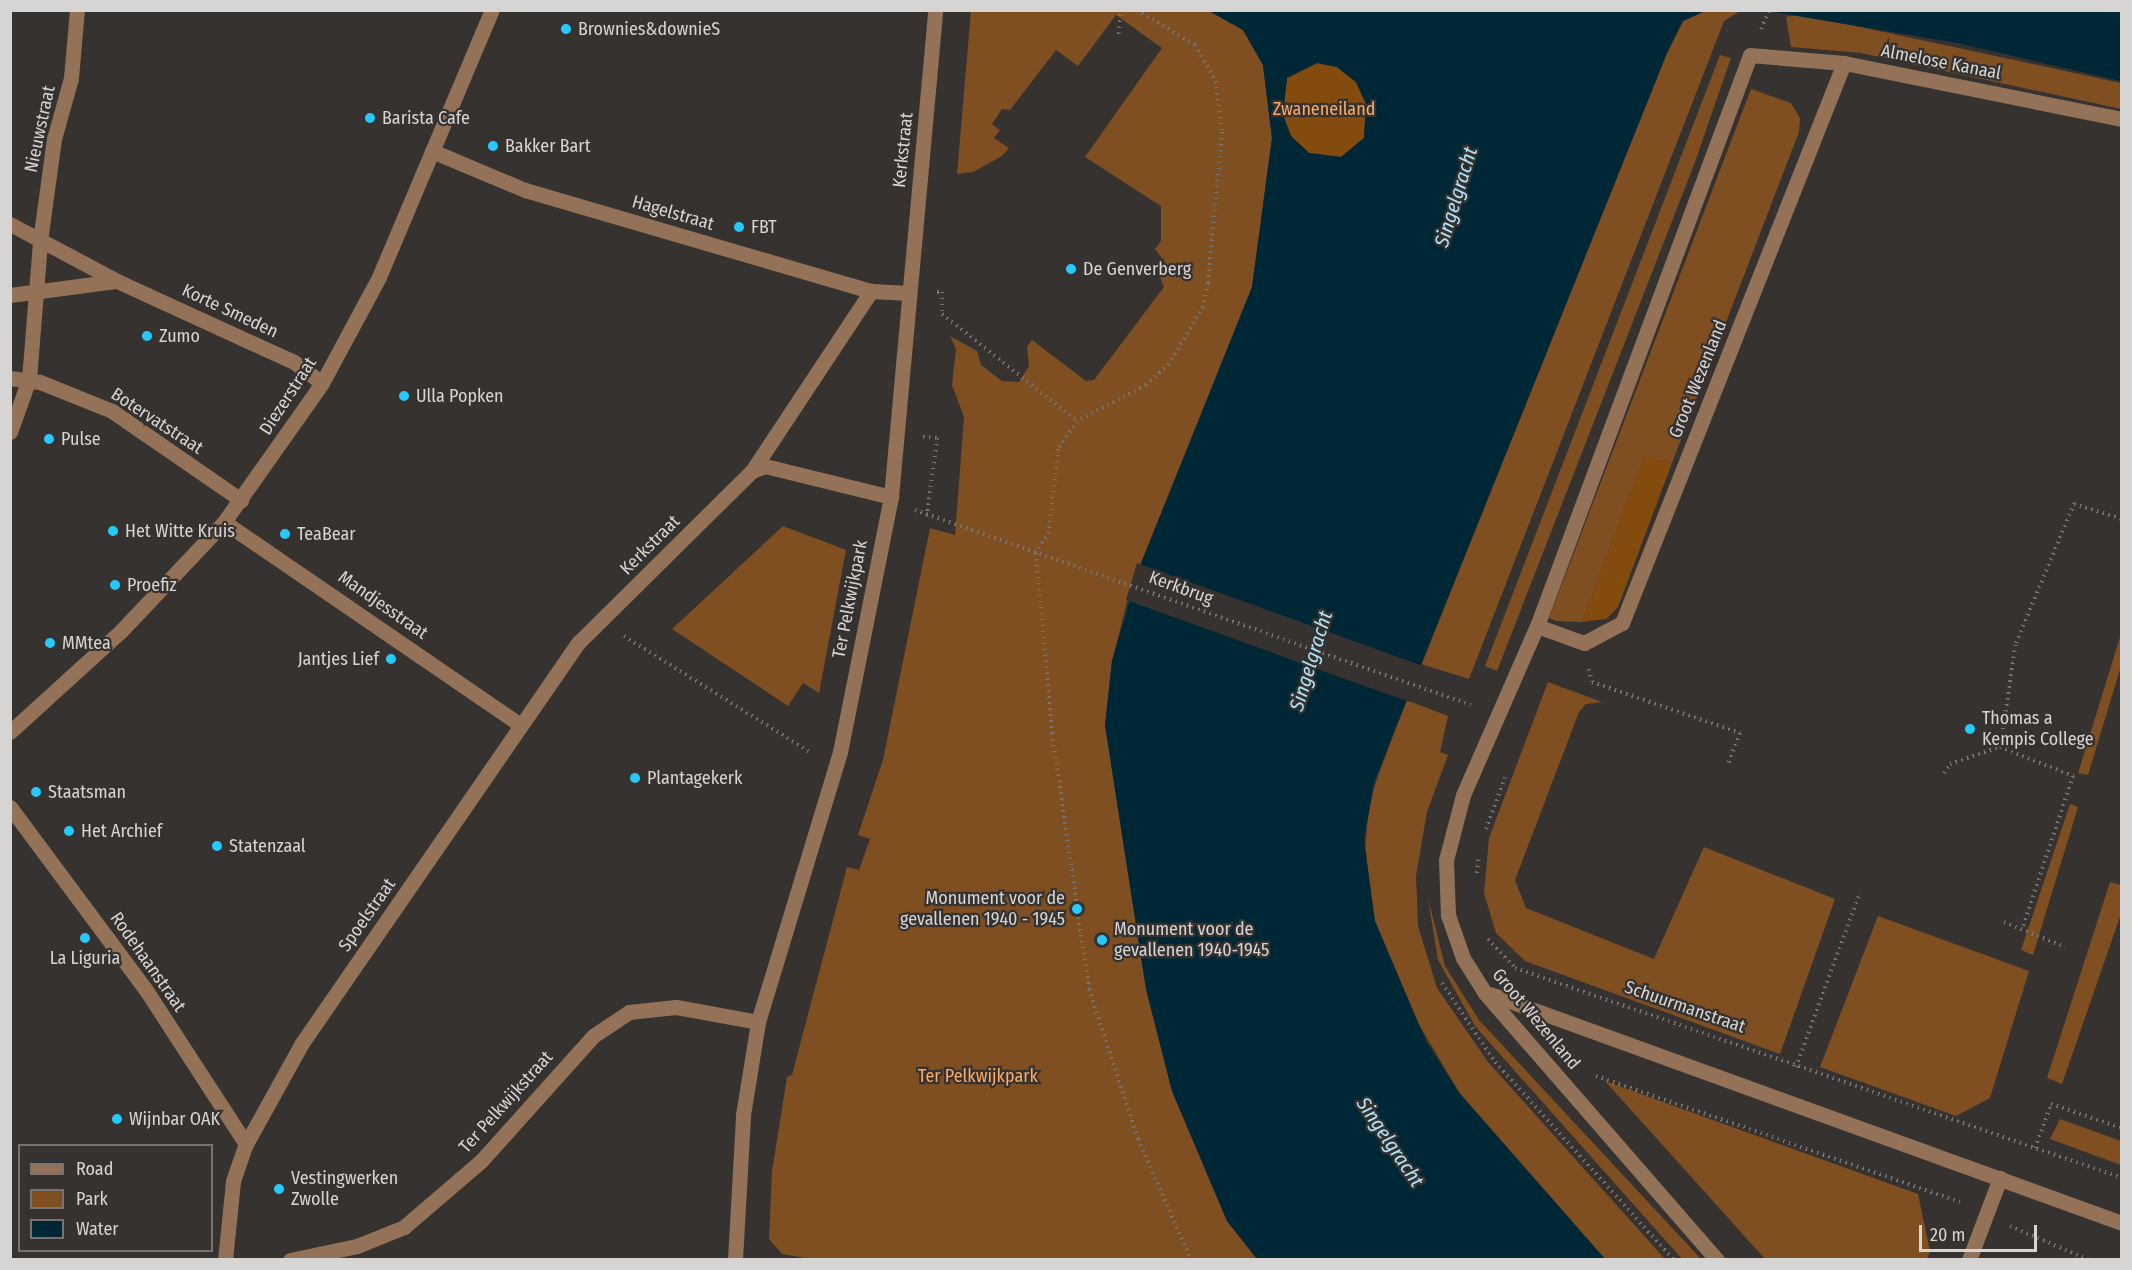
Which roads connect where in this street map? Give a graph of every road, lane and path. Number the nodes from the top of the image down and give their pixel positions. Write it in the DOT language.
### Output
graph roads {
  1 [pos="77,10"];
  2 [pos="492,10"];
  3 [pos="934,10"];
  4 [pos="1121,10"];
  5 [pos="1137,10"];
  6 [pos="1119,34"];
  7 [pos="1750,54"];
  8 [pos="1844,63"];
  9 [pos="2121,119"];
  10 [pos="432,151"];
  11 [pos="10,224"];
  12 [pos="40,241"];
  13 [pos="117,281"];
  14 [pos="871,291"];
  15 [pos="36,293"];
  16 [pos="909,293"];
  17 [pos="10,295"];
  18 [pos="10,378"];
  19 [pos="29,379"];
  20 [pos="322,383"];
  21 [pos="1077,421"];
  22 [pos="10,432"];
  23 [pos="752,471"];
  24 [pos="891,497"];
  25 [pos="241,500"];
  26 [pos="2121,519"];
  27 [pos="224,522"];
  28 [pos="1036,553"];
  29 [pos="601,621"];
  30 [pos="1537,626"];
  31 [pos="1580,641"];
  32 [pos="1464,703"];
  33 [pos="518,723"];
  34 [pos="10,732"];
  35 [pos="2000,747"];
  36 [pos="1510,764"];
  37 [pos="1728,765"];
  38 [pos="834,768"];
  39 [pos="1944,773"];
  40 [pos="10,807"];
  41 [pos="1484,835"];
  42 [pos="1481,846"];
  43 [pos="1476,882"];
  44 [pos="1860,892"];
  45 [pos="2004,922"];
  46 [pos="2022,929"];
  47 [pos="1485,930"];
  48 [pos="2065,947"];
  49 [pos="1485,993"];
  50 [pos="758,1022"];
  51 [pos="1796,1067"];
  52 [pos="1586,1073"];
  53 [pos="2121,1128"];
  54 [pos="246,1144"];
  55 [pos="2035,1148"];
  56 [pos="2000,1178"];
  57 [pos="2121,1179"];
  58 [pos="1986,1214"];
  59 [pos="2121,1223"];
  60 [pos="225,1260"];
  61 [pos="290,1260"];
  62 [pos="735,1260"];
  63 [pos="1191,1260"];
  64 [pos="1717,1260"];
  65 [pos="1969,1260"];
  66 [pos="2089,1260"];
  1 -- 12 [label="street, Nieuwstraat"];
  2 -- 10 [label="street, Diezerstraat"];
  3 -- 16 [label="street, Kerkstraat"];
  4 -- 6 [label="path"];
  5 -- 21 [label="path"];
  7 -- 8 [label="street, Almelose Kanaal"];
  7 -- 30 [label="street, Groot Wezenland"];
  8 -- 9 [label="street, Almelose Kanaal"];
  8 -- 31 [label="street, Groot Wezenland"];
  10 -- 14 [label="street, Hagelstraat"];
  10 -- 20 [label="street, Diezerstraat"];
  11 -- 12 [label="street, Korte Smeden"];
  12 -- 13 [label="street, Korte Smeden"];
  12 -- 15 [label="street, Nieuwstraat"];
  13 -- 15 [label="street"];
  13 -- 20 [label="street, Korte Smeden"];
  14 -- 16 [label="street, Hagelstraat"];
  14 -- 23 [label="street, Kerkstraat"];
  15 -- 17 [label="street"];
  15 -- 19 [label="street, Nieuwstraat"];
  16 -- 21 [label="path"];
  16 -- 24 [label="street, Ter Pelkwijkpark"];
  18 -- 19 [label="street, Botervatstraat"];
  19 -- 22 [label="street, Nieuwstraat"];
  19 -- 25 [label="street, Botervatstraat"];
  20 -- 25 [label="street, Diezerstraat"];
  21 -- 28 [label="path"];
  23 -- 24 [label="street"];
  23 -- 29 [label="street, Kerkstraat"];
  24 -- 28 [label="path, Kerkbrug"];
  24 -- 38 [label="street, Ter Pelkwijkpark"];
  25 -- 27 [label="street, Diezerstraat"];
  26 -- 35 [label="path"];
  27 -- 33 [label="street, Mandjesstraat"];
  27 -- 34 [label="street, Diezerstraat"];
  28 -- 32 [label="path, Kerkbrug"];
  28 -- 63 [label="path"];
  29 -- 33 [label="street, Spoelstraat"];
  29 -- 38 [label="path"];
  30 -- 31 [label="street"];
  30 -- 49 [label="street, Groot Wezenland"];
  31 -- 37 [label="path"];
  33 -- 54 [label="street, Spoelstraat"];
  35 -- 39 [label="path"];
  35 -- 46 [label="path"];
  36 -- 41 [label="path"];
  38 -- 50 [label="street, Ter Pelkwijkpark"];
  40 -- 54 [label="street, Rodehaanstraat"];
  42 -- 43 [label="path"];
  44 -- 51 [label="path"];
  45 -- 46 [label="path"];
  46 -- 48 [label="path"];
  47 -- 51 [label="path, Schuurmanstraat"];
  49 -- 56 [label="street"];
  49 -- 64 [label="street, Groot Wezenland"];
  50 -- 61 [label="street, Ter Pelkwijkstraat"];
  50 -- 62 [label="street, Ter Pelkwijkpark"];
  51 -- 55 [label="path, Schuurmanstraat"];
  52 -- 58 [label="path"];
  53 -- 55 [label="path"];
  54 -- 60 [label="street, Spoelstraat"];
  55 -- 57 [label="path, Schuurmanstraat"];
  56 -- 58 [label="street"];
  56 -- 59 [label="street"];
  58 -- 65 [label="street"];
  58 -- 66 [label="path"];
}
